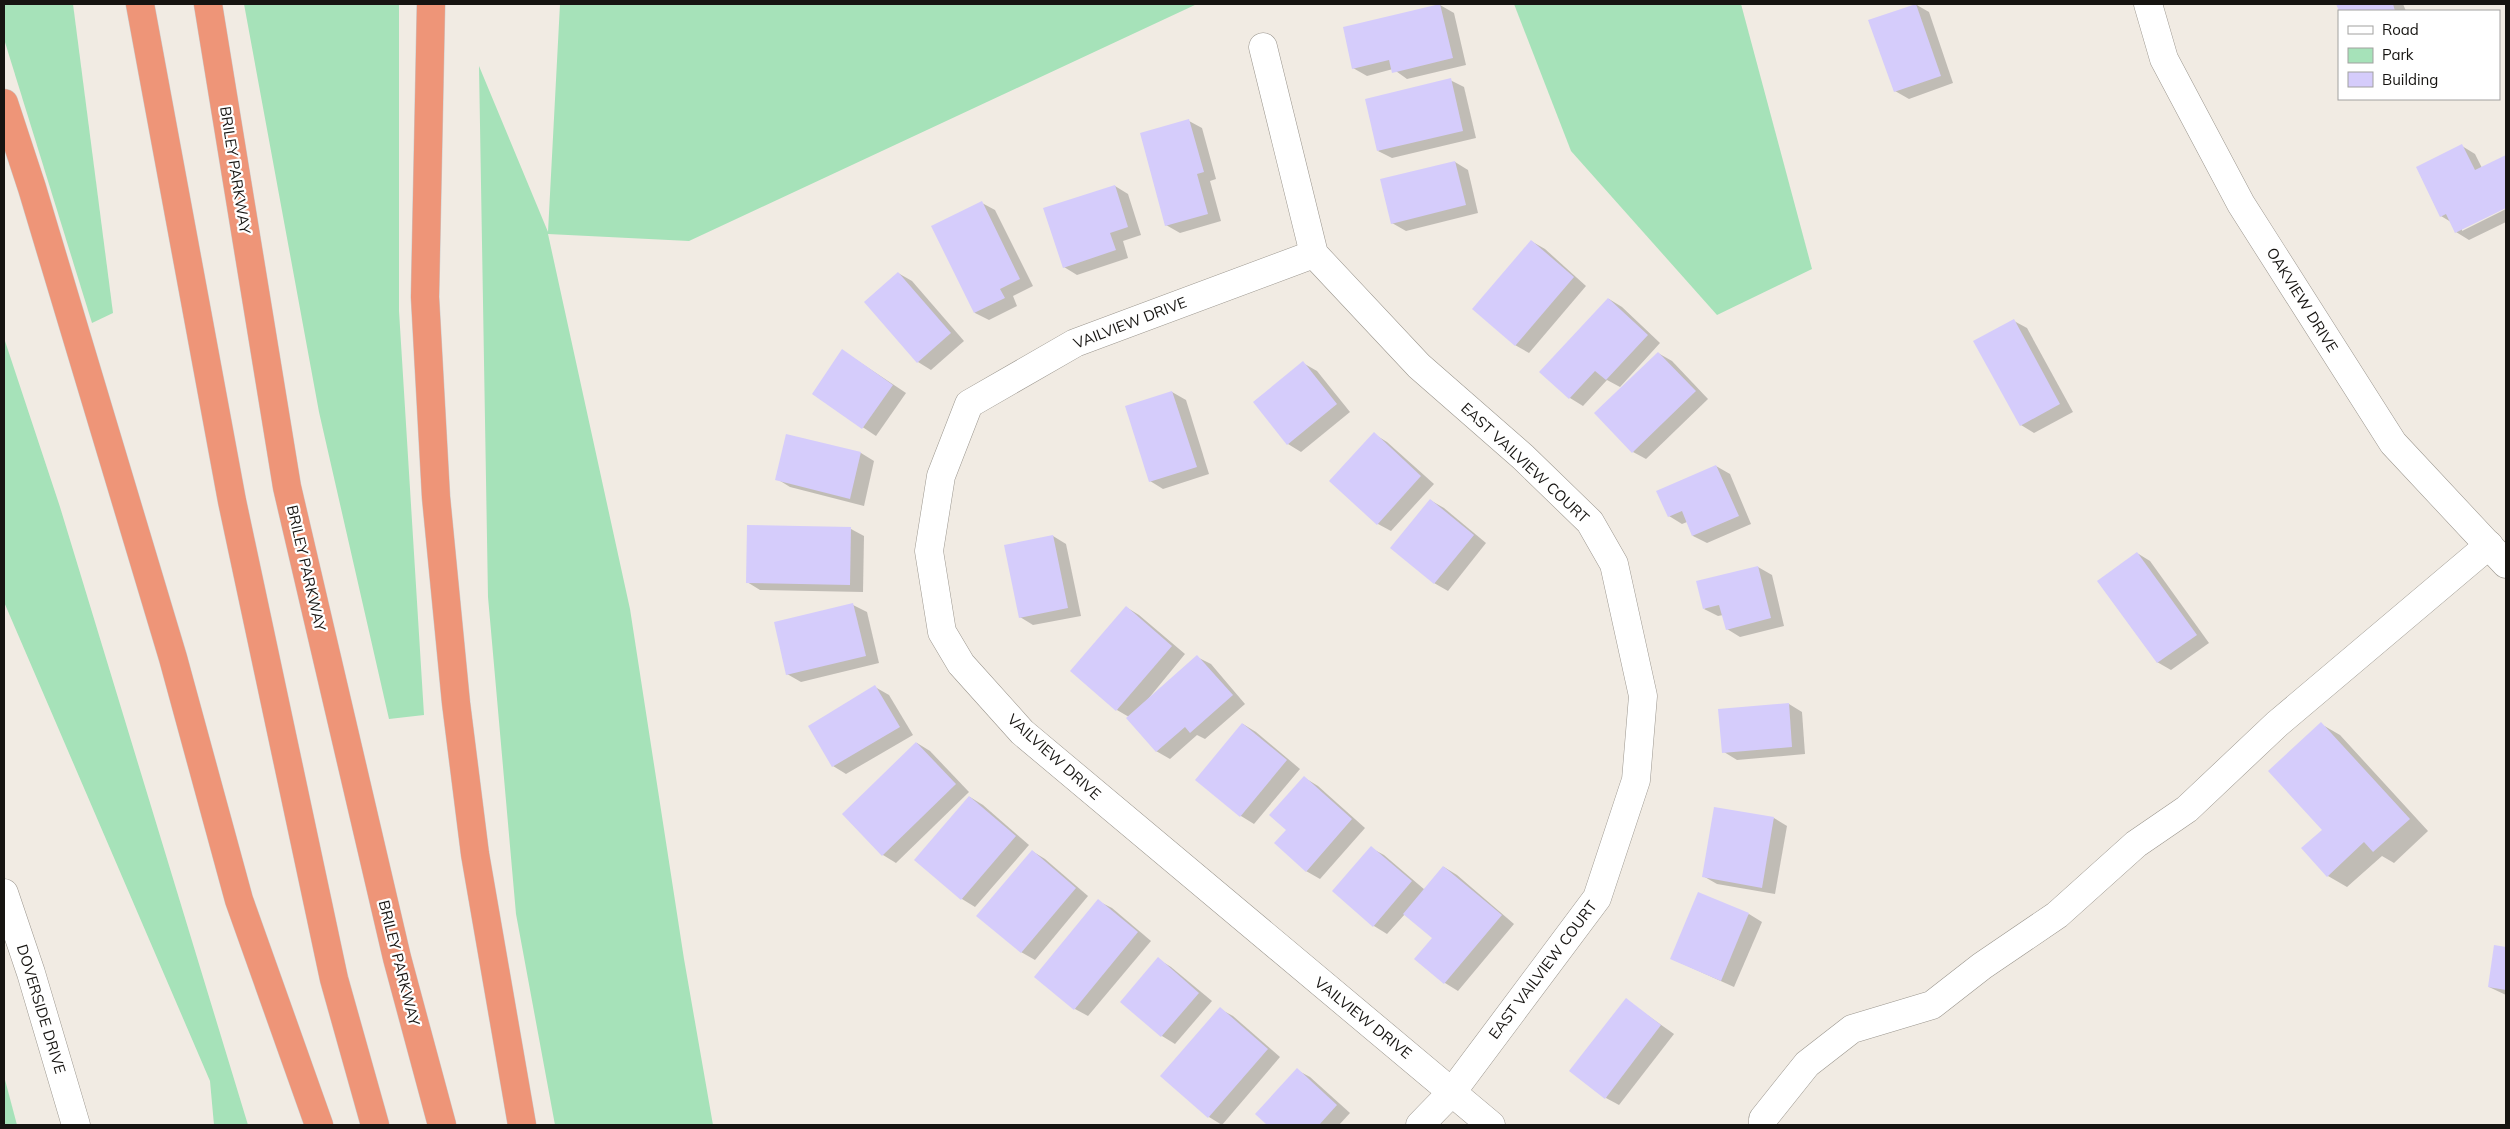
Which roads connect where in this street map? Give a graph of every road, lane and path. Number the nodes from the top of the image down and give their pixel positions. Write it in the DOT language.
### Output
graph roads {
  1 [pos="140,4"];
  2 [pos="208,4"];
  3 [pos="431,4"];
  4 [pos="2148,4"];
  5 [pos="1263,46"];
  6 [pos="4,103"];
  7 [pos="1314,254"];
  8 [pos="2498,555"];
  9 [pos="4,893"];
  10 [pos="1452,1092"];
  11 [pos="76,1125"];
  12 [pos="319,1125"];
  13 [pos="375,1125"];
  14 [pos="442,1125"];
  15 [pos="522,1125"];
  16 [pos="1420,1125"];
  17 [pos="1491,1125"];
  18 [pos="1763,1125"];
  1 -- 13 [label="highway"];
  2 -- 14 [label="highway, BRILEY PARKWAY"];
  3 -- 15 [label="highway"];
  4 -- 8 [label="street, OAKVIEW DRIVE"];
  5 -- 7 [label="street, EAST VAILVIEW COURT"];
  6 -- 12 [label="highway"];
  7 -- 10 [label="street, EAST VAILVIEW COURT"];
  7 -- 10 [label="street, VAILVIEW DRIVE"];
  8 -- 18 [label="street"];
  9 -- 11 [label="street, DOVERSIDE DRIVE"];
  10 -- 16 [label="street, EAST VAILVIEW COURT"];
  10 -- 17 [label="street, VAILVIEW DRIVE"];
}
